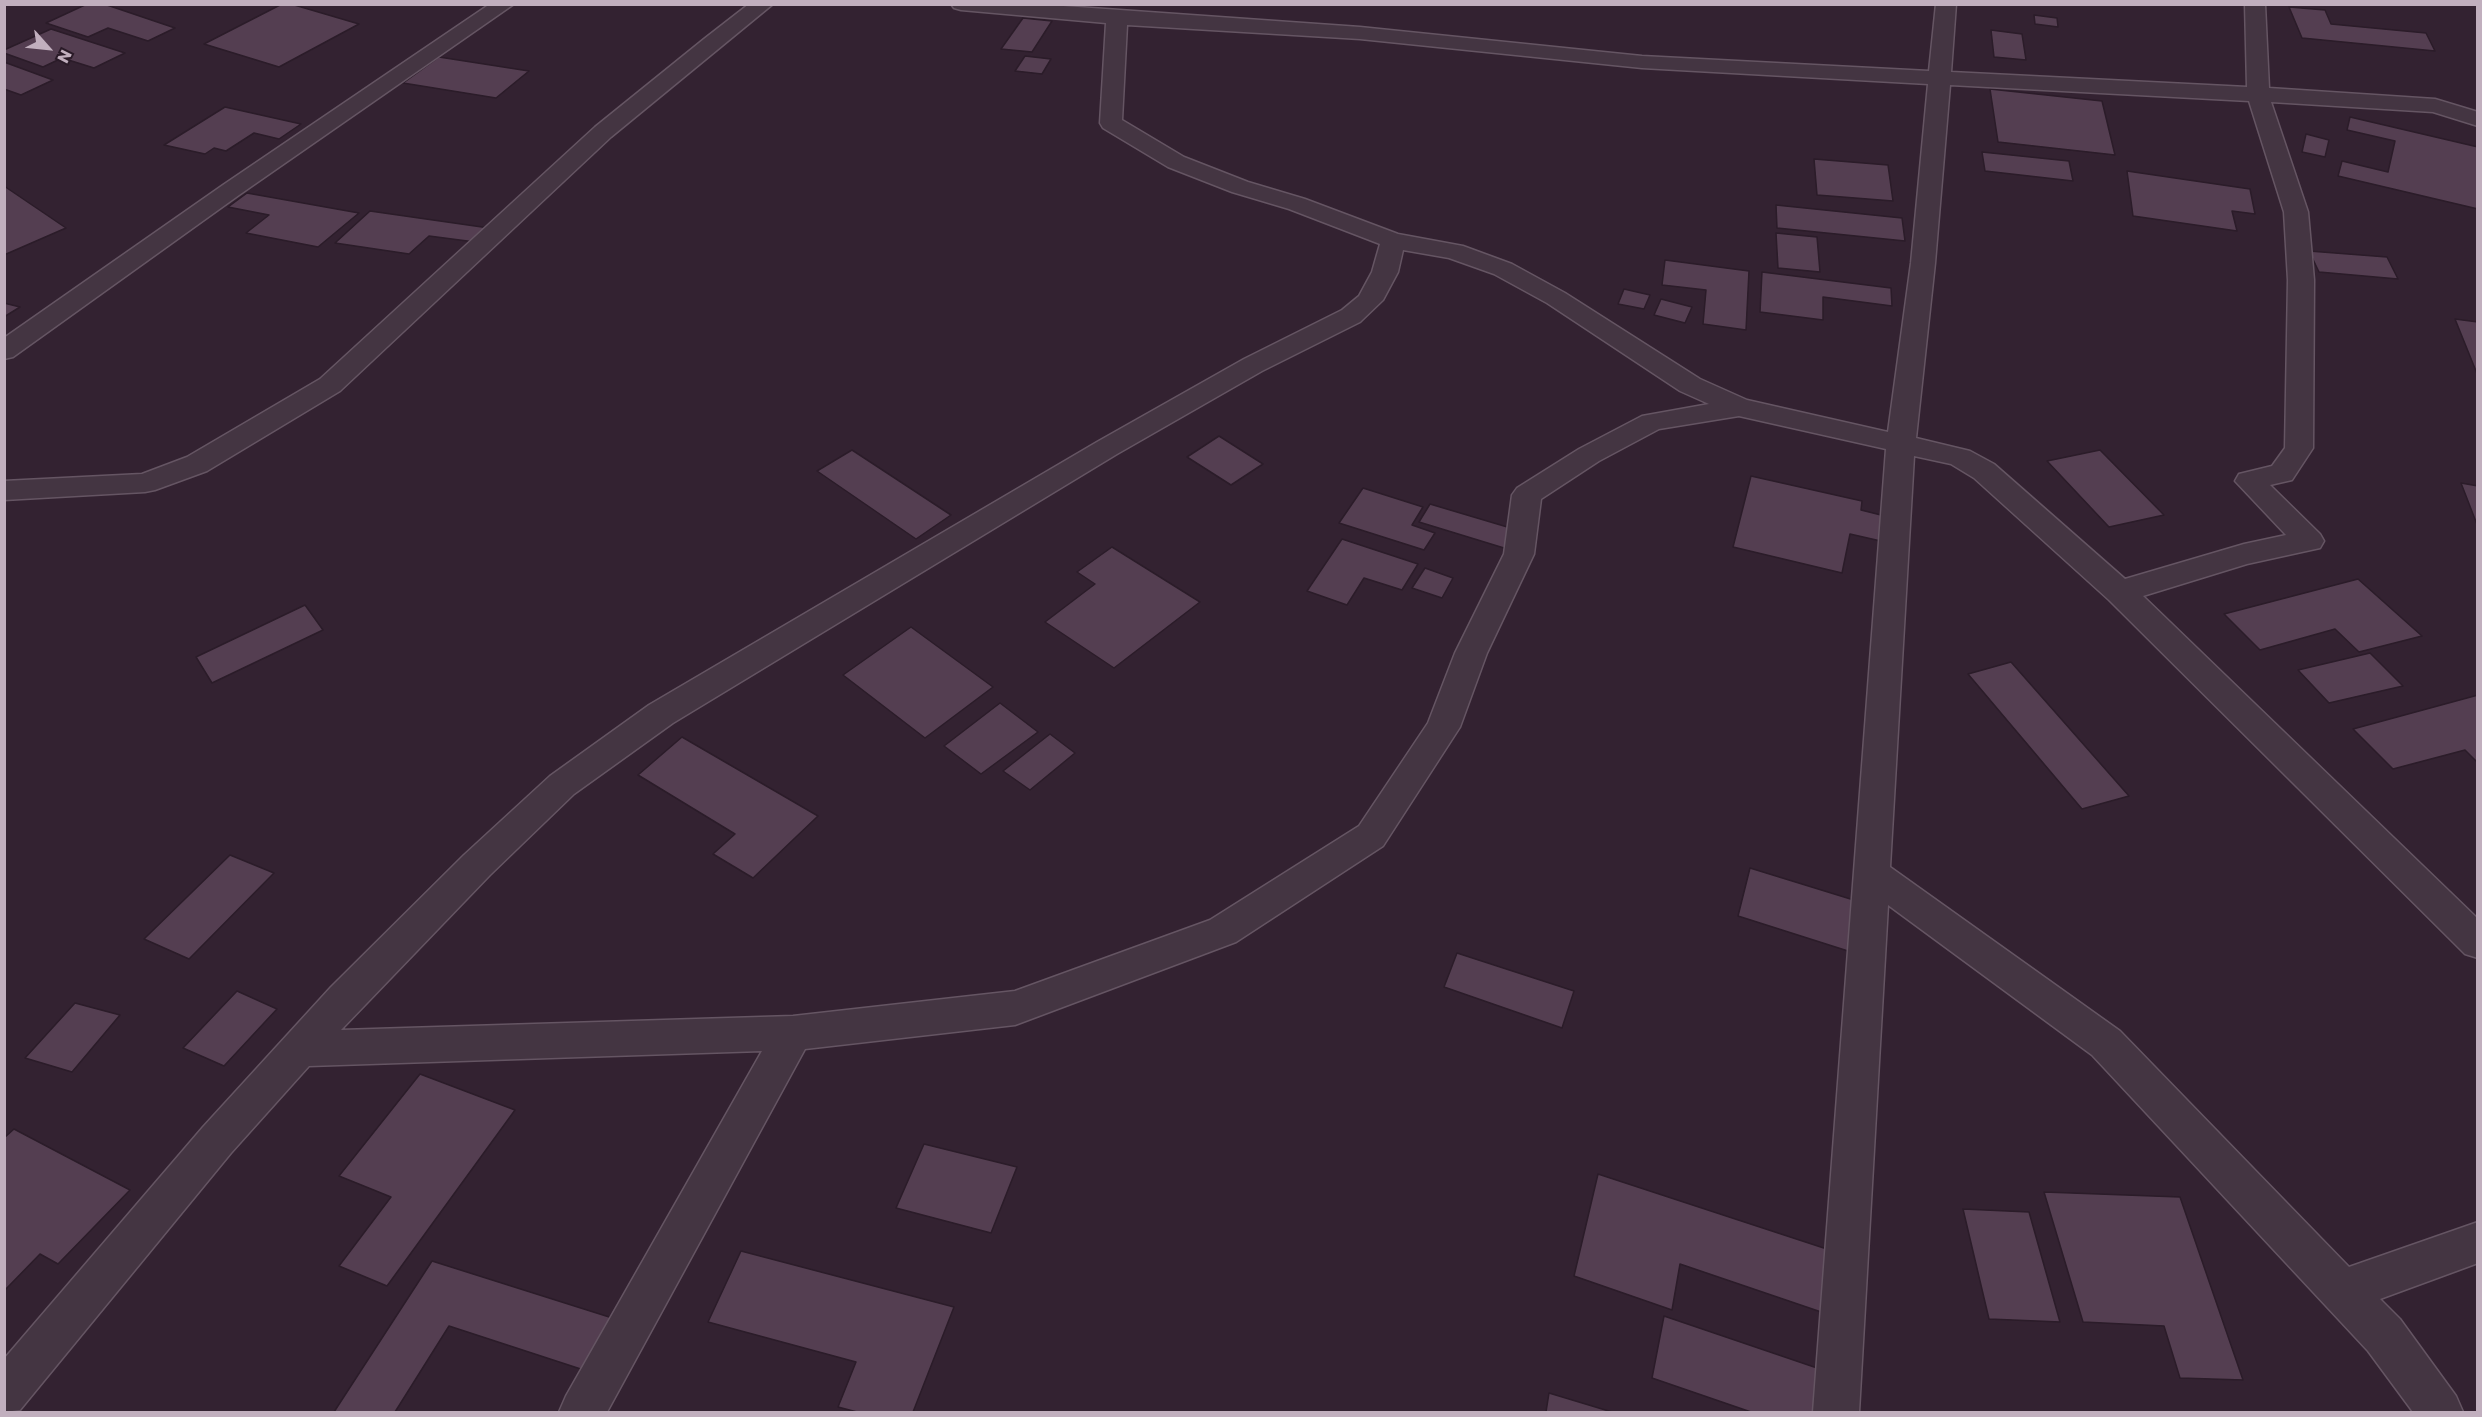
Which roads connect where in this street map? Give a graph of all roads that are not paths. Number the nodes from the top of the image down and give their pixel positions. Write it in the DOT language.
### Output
graph roads {
  1 [pos="504,4"];
  2 [pos="763,4"];
  3 [pos="961,4"];
  4 [pos="1947,4"];
  5 [pos="2255,4"];
  6 [pos="1117,18"];
  7 [pos="1940,78"];
  8 [pos="2258,95"];
  9 [pos="2478,119"];
  10 [pos="1393,241"];
  11 [pos="4,351"];
  12 [pos="1739,407"];
  13 [pos="1901,443"];
  14 [pos="4,491"];
  15 [pos="2120,592"];
  16 [pos="1872,873"];
  17 [pos="2478,943"];
  18 [pos="793,1033"];
  19 [pos="300,1049"];
  20 [pos="2478,1242"];
  21 [pos="2343,1291"];
  22 [pos="4,1395"];
  23 [pos="582,1413"];
  24 [pos="1836,1413"];
  25 [pos="2440,1413"];
  1 -- 11 [label="street"];
  2 -- 14 [label="street"];
  3 -- 6 [label="street"];
  4 -- 7 [label="street"];
  5 -- 8 [label="street"];
  6 -- 7 [label="street"];
  6 -- 10 [label="street"];
  7 -- 8 [label="street"];
  7 -- 13 [label="street"];
  8 -- 9 [label="street"];
  8 -- 15 [label="street"];
  10 -- 12 [label="street"];
  10 -- 19 [label="street"];
  12 -- 13 [label="street"];
  12 -- 18 [label="street"];
  13 -- 15 [label="street"];
  13 -- 16 [label="street"];
  15 -- 17 [label="street"];
  16 -- 21 [label="street"];
  16 -- 24 [label="street"];
  18 -- 19 [label="street"];
  18 -- 23 [label="street"];
  19 -- 22 [label="street"];
  20 -- 21 [label="street"];
  21 -- 25 [label="street"];
}
